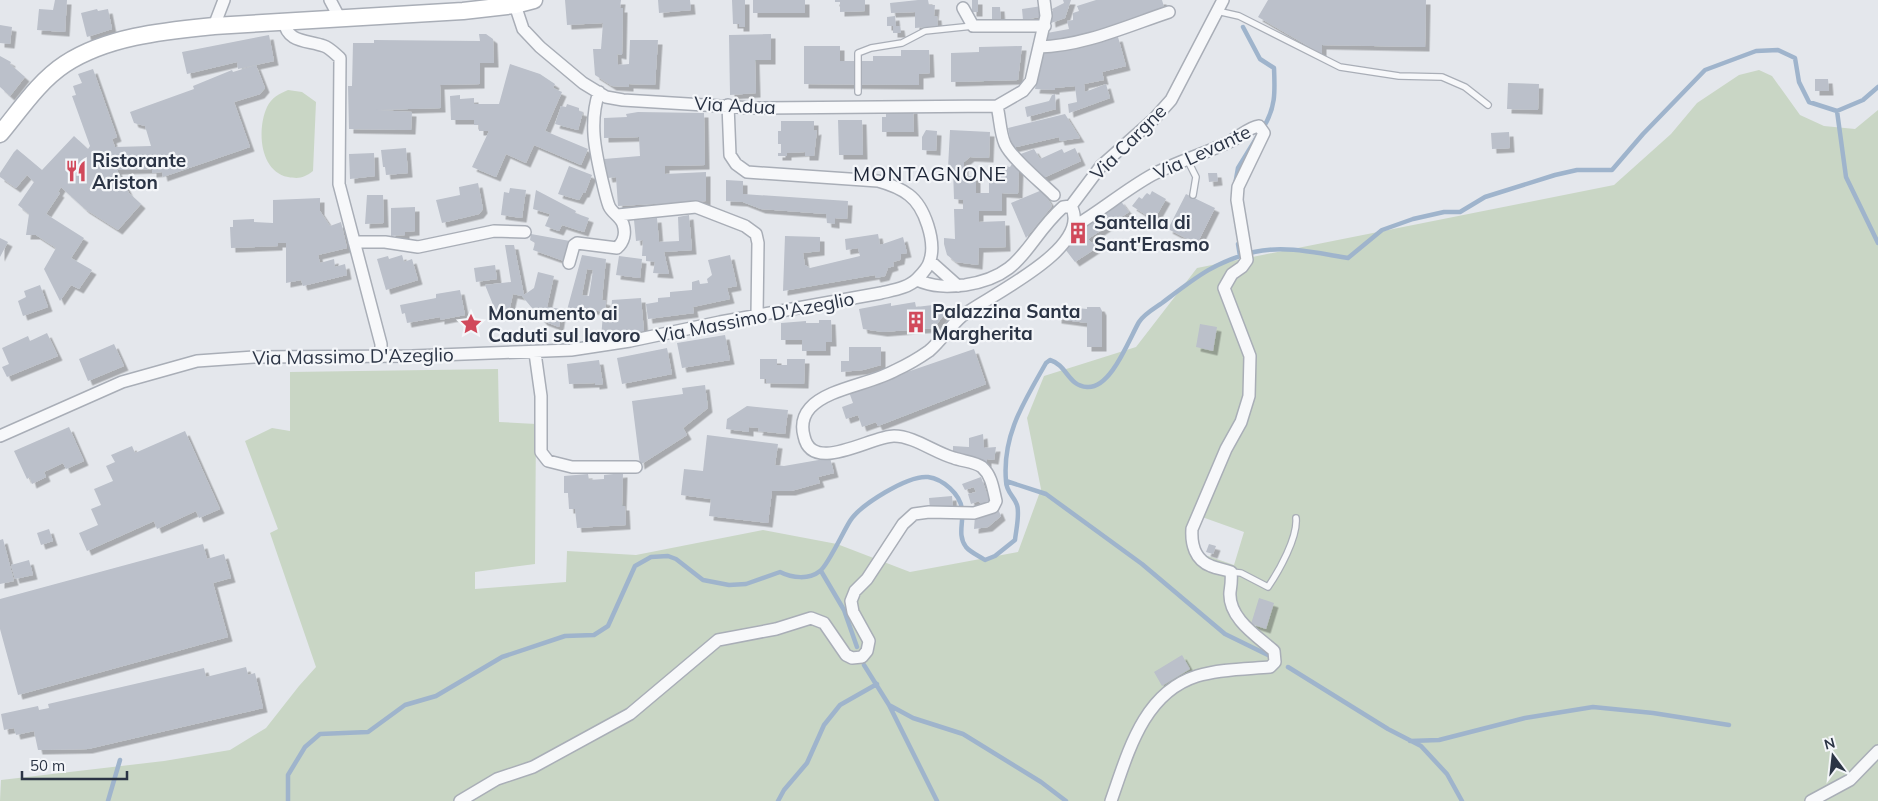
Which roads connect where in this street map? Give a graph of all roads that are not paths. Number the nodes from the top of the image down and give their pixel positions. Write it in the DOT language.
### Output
graph roads {
  1 [pos="224,0"];
  2 [pos="330,0"];
  3 [pos="534,0"];
  4 [pos="1044,0"];
  5 [pos="1223,0"];
  6 [pos="515,5"];
  7 [pos="963,8"];
  8 [pos="1217,11"];
  9 [pos="1169,12"];
  10 [pos="339,17"];
  11 [pos="284,21"];
  12 [pos="214,26"];
  13 [pos="973,26"];
  14 [pos="1045,26"];
  15 [pos="1039,47"];
  16 [pos="599,92"];
  17 [pos="858,92"];
  18 [pos="728,105"];
  19 [pos="1488,105"];
  20 [pos="997,106"];
  21 [pos="0,134"];
  22 [pos="1188,160"];
  23 [pos="1054,195"];
  24 [pos="1193,195"];
  25 [pos="1071,206"];
  26 [pos="618,215"];
  27 [pos="1075,226"];
  28 [pos="526,232"];
  29 [pos="1243,238"];
  30 [pos="1232,239"];
  31 [pos="354,242"];
  32 [pos="930,261"];
  33 [pos="570,263"];
  34 [pos="917,280"];
  35 [pos="958,286"];
  36 [pos="757,316"];
  37 [pos="535,353"];
  38 [pos="381,356"];
  39 [pos="0,436"];
  40 [pos="636,467"];
  41 [pos="1296,518"];
  42 [pos="1231,572"];
  43 [pos="1878,751"];
  44 [pos="460,801"];
  45 [pos="1111,801"];
  46 [pos="1811,801"];
  1 -- 12 [label="street"];
  2 -- 10 [label="street"];
  3 -- 6 [label="main road"];
  4 -- 14 [label="street"];
  5 -- 8 [label="street, Via Cargne"];
  6 -- 10 [label="main road"];
  6 -- 16 [label="street, Via Adua"];
  7 -- 13 [label="street"];
  8 -- 19 [label="lane"];
  8 -- 25 [label="street, Via Cargne"];
  9 -- 15 [label="street"];
  10 -- 11 [label="main road"];
  11 -- 12 [label="main road"];
  11 -- 31 [label="street"];
  12 -- 21 [label="main road"];
  13 -- 14 [label="street"];
  13 -- 17 [label="lane"];
  14 -- 15 [label="street"];
  15 -- 20 [label="street"];
  16 -- 18 [label="street, Via Adua"];
  16 -- 26 [label="street"];
  18 -- 20 [label="street, Via Adua"];
  18 -- 32 [label="street"];
  20 -- 23 [label="street"];
  22 -- 24 [label="lane"];
  22 -- 27 [label="street, Via Levante"];
  22 -- 29 [label="street, Via Levante"];
  25 -- 27 [label="street"];
  25 -- 35 [label="street, Via Cargne"];
  26 -- 33 [label="street"];
  26 -- 36 [label="street"];
  27 -- 44 [label="street, Via Levante"];
  28 -- 31 [label="street"];
  29 -- 30 [label="street"];
  29 -- 42 [label="street, Via Levante"];
  31 -- 38 [label="street"];
  32 -- 34 [label="street"];
  32 -- 35 [label="street"];
  34 -- 35 [label="street, Via Cargne"];
  34 -- 36 [label="street, Via Massimo D'Azeglio"];
  36 -- 37 [label="street, Via Massimo D'Azeglio"];
  37 -- 38 [label="street, Via Massimo D'Azeglio"];
  37 -- 40 [label="street"];
  38 -- 39 [label="street, Via Massimo D'Azeglio"];
  41 -- 42 [label="lane"];
  42 -- 45 [label="street"];
  43 -- 46 [label="street"];
}
